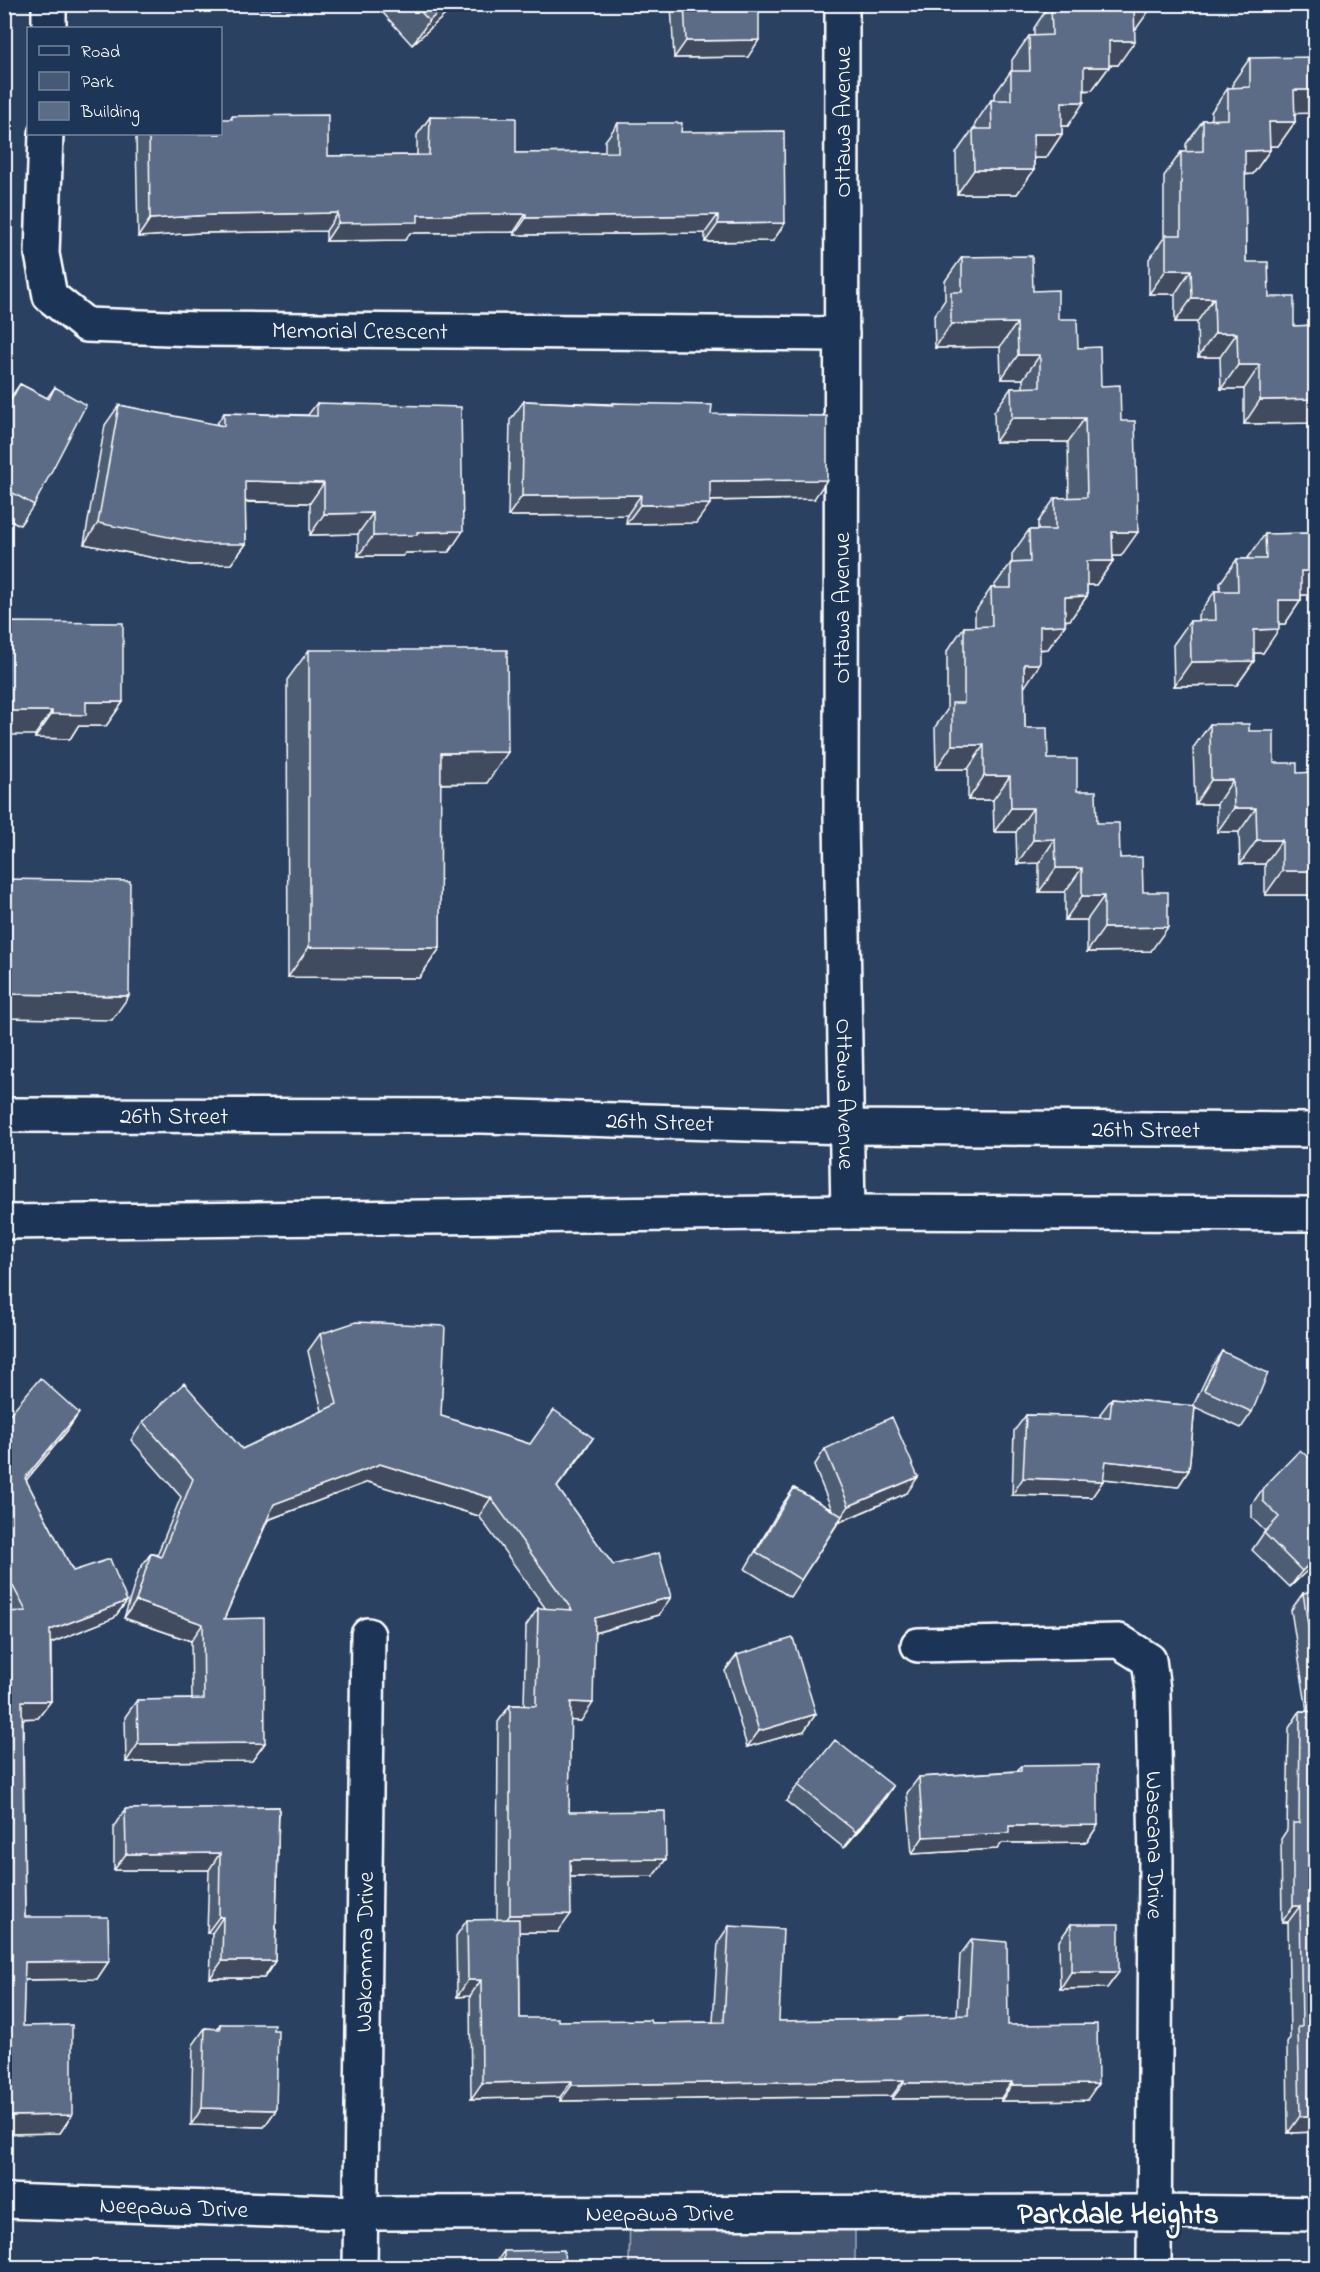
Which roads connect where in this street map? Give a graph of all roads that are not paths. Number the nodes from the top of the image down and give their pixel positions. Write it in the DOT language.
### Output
graph roads {
  1 [pos="49,4"];
  2 [pos="842,4"];
  3 [pos="49,27"];
  4 [pos="45,135"];
  5 [pos="842,334"];
  6 [pos="4,1115"];
  7 [pos="847,1128"];
  8 [pos="1316,1130"];
  9 [pos="848,1212"];
  10 [pos="1316,1214"];
  11 [pos="4,1222"];
  12 [pos="368,1635"];
  13 [pos="918,1645"];
  14 [pos="4,2201"];
  15 [pos="1155,2212"];
  16 [pos="360,2213"];
  17 [pos="1316,2214"];
  18 [pos="360,2268"];
  19 [pos="1154,2268"];
  1 -- 3 [label="street"];
  2 -- 5 [label="street, Ottawa Avenue"];
  4 -- 5 [label="street, Memorial Crescent"];
  5 -- 7 [label="street, Ottawa Avenue"];
  6 -- 7 [label="street, 26th Street"];
  7 -- 8 [label="street, 26th Street"];
  7 -- 9 [label="street, Ottawa Avenue"];
  9 -- 10 [label="street"];
  9 -- 11 [label="street"];
  12 -- 16 [label="street, Wakomma Drive"];
  13 -- 15 [label="street, Wascana Drive"];
  14 -- 16 [label="street, Neepawa Drive"];
  15 -- 16 [label="street, Neepawa Drive"];
  15 -- 17 [label="street, Neepawa Drive"];
  15 -- 19 [label="street, Wascana Drive"];
  16 -- 18 [label="street, Wakomma Drive"];
}
